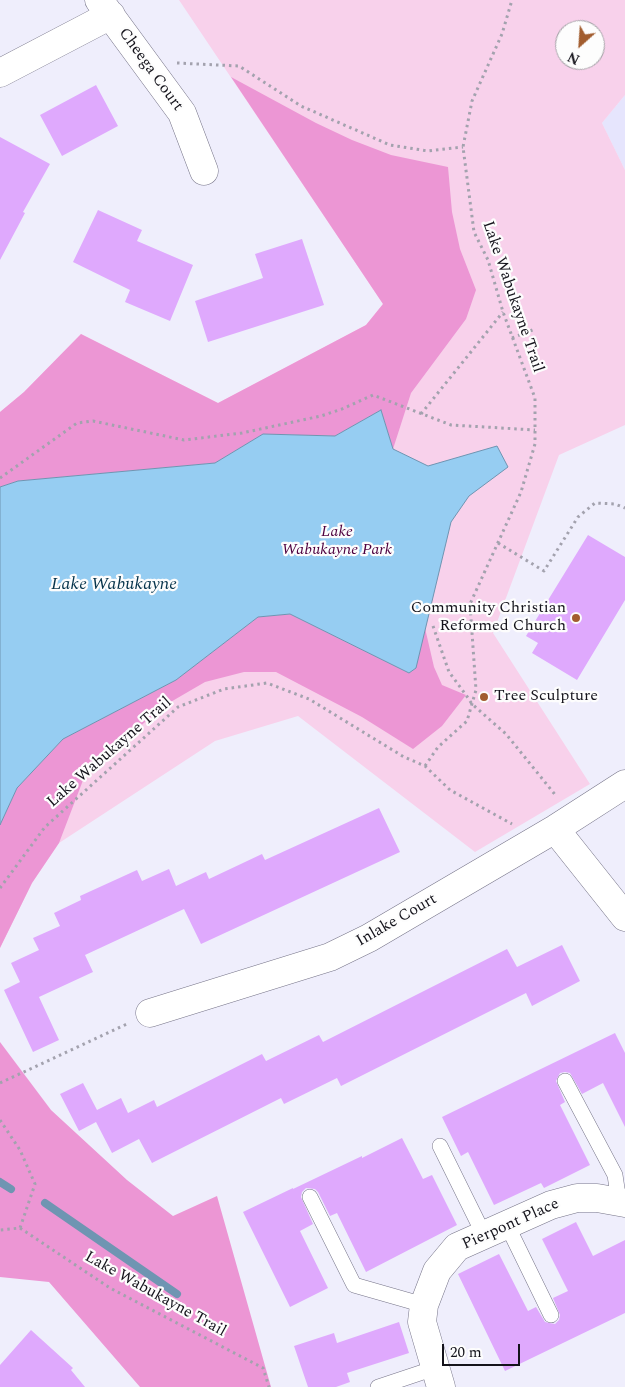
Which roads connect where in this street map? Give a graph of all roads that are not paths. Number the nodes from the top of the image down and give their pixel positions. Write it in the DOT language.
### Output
graph roads {
  1 [pos="105,8"];
  2 [pos="0,73"];
  3 [pos="204,171"];
  4 [pos="625,784"];
  5 [pos="556,828"];
  6 [pos="625,917"];
  7 [pos="150,1013"];
  8 [pos="565,1081"];
  9 [pos="440,1146"];
  10 [pos="310,1197"];
  11 [pos="622,1202"];
  12 [pos="495,1230"];
  13 [pos="424,1305"];
  14 [pos="551,1315"];
  15 [pos="438,1378"];
  16 [pos="378,1387"];
  1 -- 2 [label="street"];
  1 -- 3 [label="street, Cheega Court"];
  4 -- 5 [label="street, Inlake Court"];
  5 -- 6 [label="street"];
  5 -- 7 [label="street, Inlake Court"];
  8 -- 11 [label="lane"];
  9 -- 12 [label="lane"];
  10 -- 13 [label="lane"];
  11 -- 12 [label="street, Pierpont Place"];
  12 -- 13 [label="street, Pierpont Place"];
  12 -- 14 [label="lane"];
  13 -- 15 [label="street, Pierpont Place"];
  15 -- 16 [label="lane"];
}
